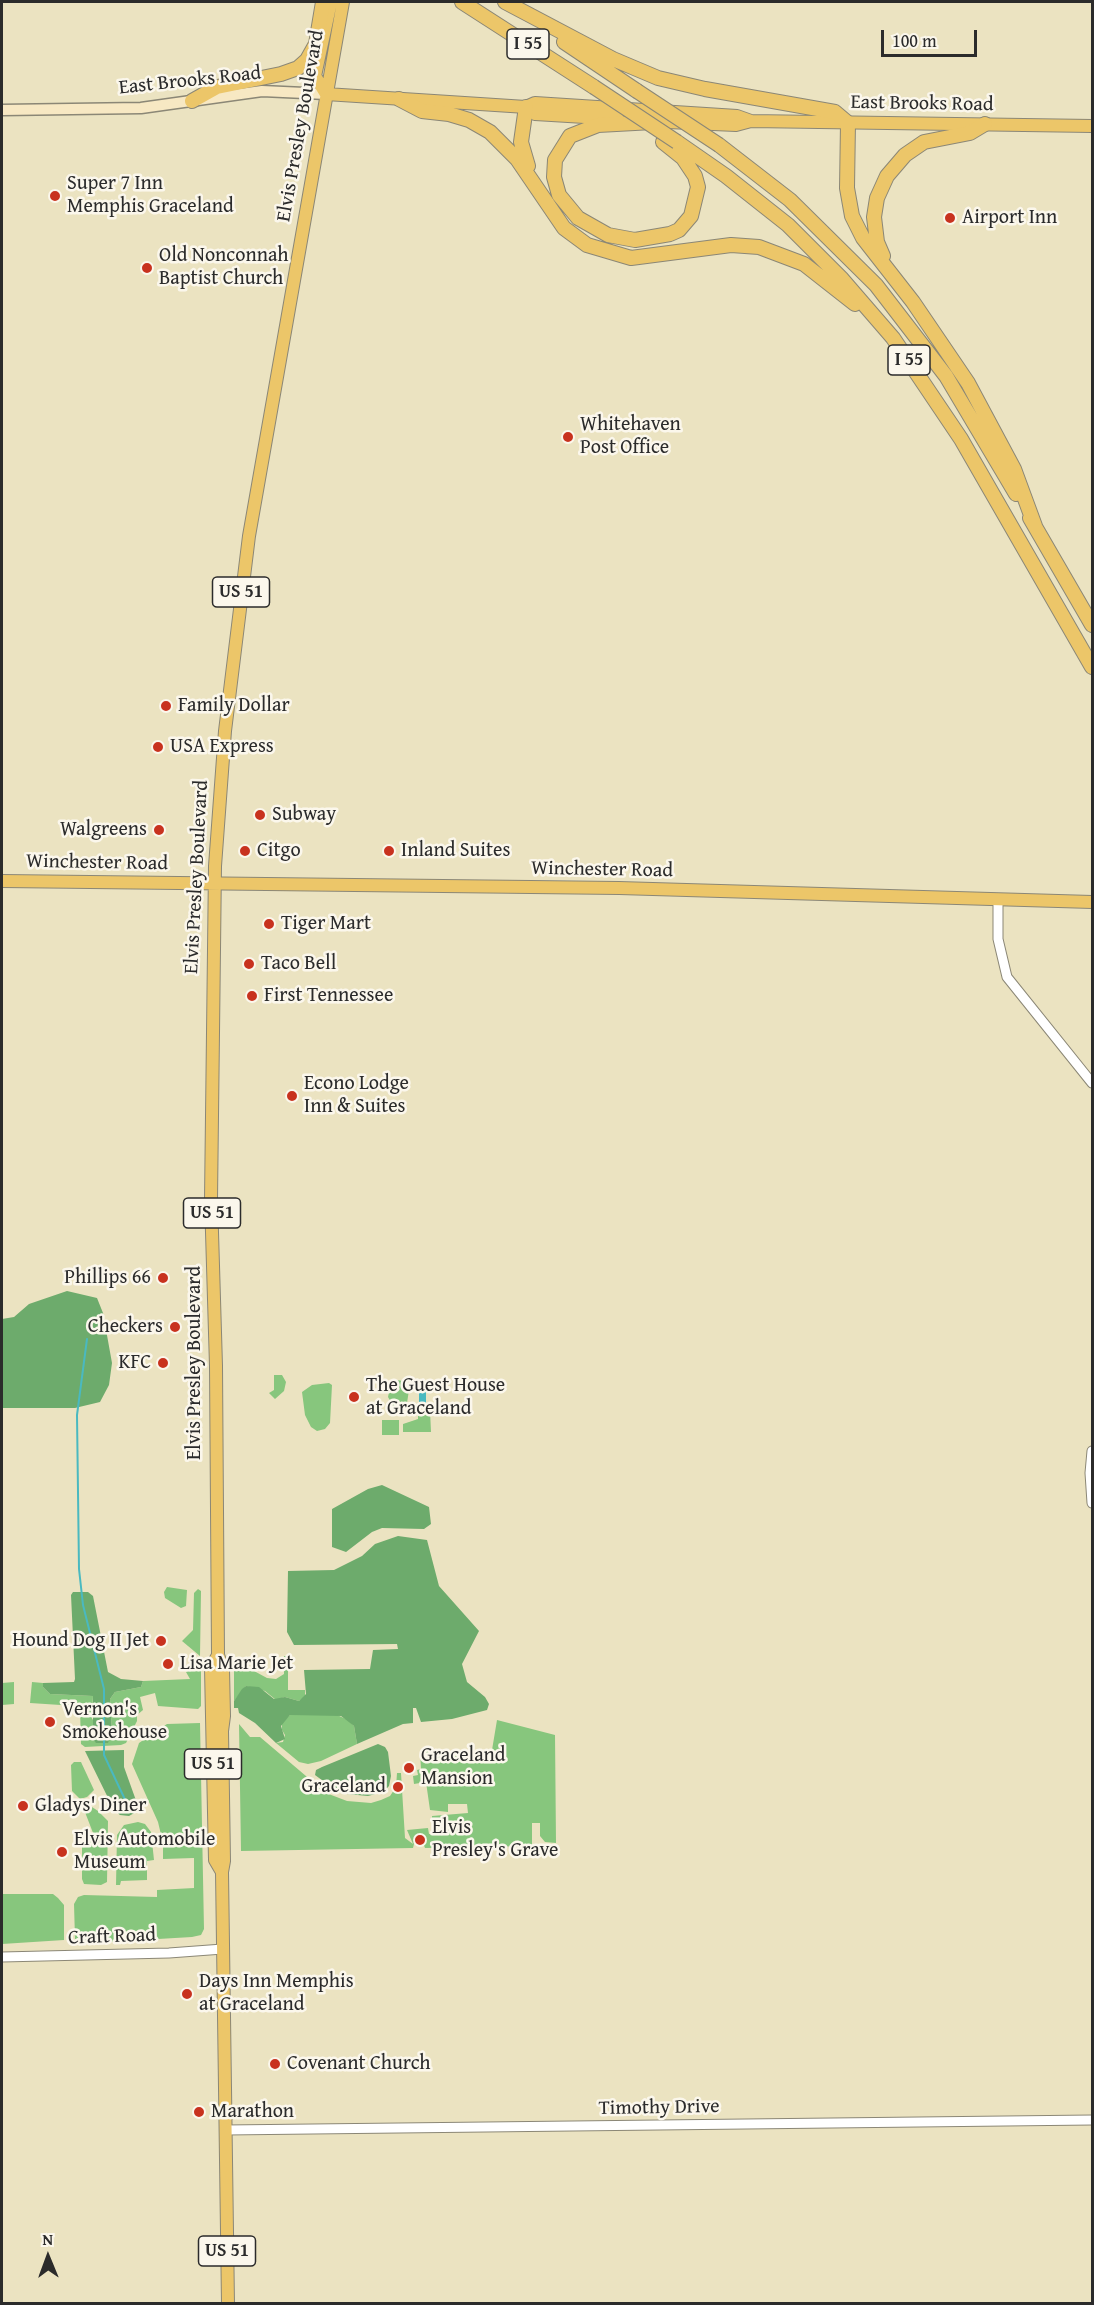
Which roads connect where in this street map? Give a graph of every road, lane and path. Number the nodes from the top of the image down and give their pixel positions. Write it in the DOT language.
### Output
graph roads {
  1 [pos="323,2"];
  2 [pos="331,2"];
  3 [pos="343,2"];
  4 [pos="462,2"];
  5 [pos="503,2"];
  6 [pos="326,94"];
  7 [pos="399,99"];
  8 [pos="192,101"];
  9 [pos="526,107"];
  10 [pos="2,110"];
  11 [pos="751,121"];
  12 [pos="658,122"];
  13 [pos="848,123"];
  14 [pos="985,124"];
  15 [pos="1092,126"];
  16 [pos="670,142"];
  17 [pos="541,194"];
  18 [pos="894,276"];
  19 [pos="893,338"];
  20 [pos="1035,526"];
  21 [pos="1092,625"];
  22 [pos="1092,667"];
  23 [pos="2,881"];
  24 [pos="214,885"];
  25 [pos="998,900"];
  26 [pos="1092,902"];
  27 [pos="1092,1083"];
  28 [pos="1092,1451"];
  29 [pos="1092,1503"];
  30 [pos="223,1949"];
  31 [pos="2,1957"];
  32 [pos="1092,2120"];
  33 [pos="226,2130"];
  34 [pos="228,2304"];
  1 -- 8 [label="highway"];
  2 -- 6 [label="main road"];
  3 -- 6 [label="main road, Elvis Presley Boulevard / US 51"];
  4 -- 16 [label="highway, I 55, bridge"];
  5 -- 13 [label="highway"];
  5 -- 20 [label="highway, I 55, bridge"];
  6 -- 7 [label="main road, East Brooks Road"];
  6 -- 8 [label="main road, East Brooks Road"];
  6 -- 24 [label="main road, Elvis Presley Boulevard / US 51"];
  7 -- 9 [label="main road, East Brooks Road"];
  7 -- 17 [label="highway"];
  8 -- 10 [label="main road, East Brooks Road"];
  9 -- 11 [label="main road, East Brooks Road"];
  9 -- 12 [label="main road, East Brooks Road"];
  9 -- 17 [label="highway"];
  11 -- 12 [label="main road, East Brooks Road"];
  11 -- 13 [label="main road, East Brooks Road"];
  12 -- 16 [label="highway"];
  13 -- 14 [label="main road, East Brooks Road"];
  13 -- 18 [label="highway"];
  14 -- 15 [label="main road, East Brooks Road"];
  14 -- 18 [label="highway"];
  16 -- 19 [label="highway, I 55"];
  17 -- 19 [label="highway"];
  18 -- 20 [label="highway"];
  19 -- 22 [label="highway, I 55"];
  20 -- 21 [label="highway, I 55"];
  23 -- 24 [label="main road, Winchester Road"];
  24 -- 25 [label="main road, Winchester Road"];
  24 -- 30 [label="main road, Elvis Presley Boulevard / US 51"];
  25 -- 26 [label="main road, Winchester Road"];
  25 -- 27 [label="street"];
  28 -- 29 [label="street"];
  30 -- 31 [label="street, Craft Road"];
  30 -- 33 [label="main road, Elvis Presley Boulevard / US 51"];
  32 -- 33 [label="street, Timothy Drive"];
  33 -- 34 [label="main road, Elvis Presley Boulevard / US 51"];
}
